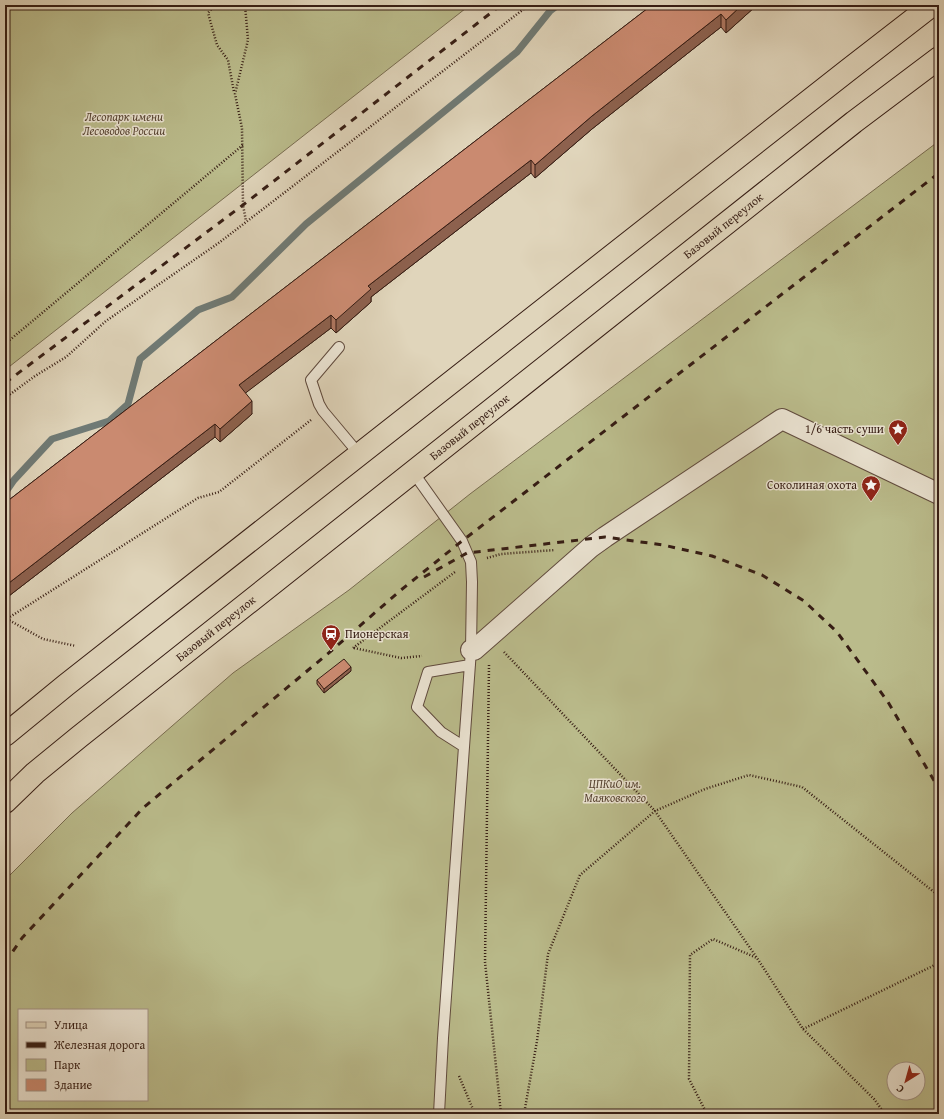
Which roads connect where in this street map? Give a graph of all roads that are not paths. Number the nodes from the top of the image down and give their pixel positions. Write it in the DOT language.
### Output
graph roads {
  1 [pos="932,5"];
  2 [pos="939,58"];
  3 [pos="339,347"];
  4 [pos="359,454"];
  5 [pos="413,472"];
  6 [pos="939,494"];
  7 [pos="470,657"];
  8 [pos="5,735"];
  9 [pos="463,746"];
  10 [pos="5,802"];
  11 [pos="439,1114"];
  1 -- 4 [label="main road"];
  2 -- 5 [label="main road, Базовый переулок"];
  3 -- 4 [label="lane"];
  4 -- 8 [label="main road"];
  5 -- 7 [label="lane"];
  5 -- 10 [label="main road, Базовый переулок"];
  6 -- 7 [label="street"];
  7 -- 9 [label="lane"];
  7 -- 9 [label="lane"];
  9 -- 11 [label="lane"];
}
